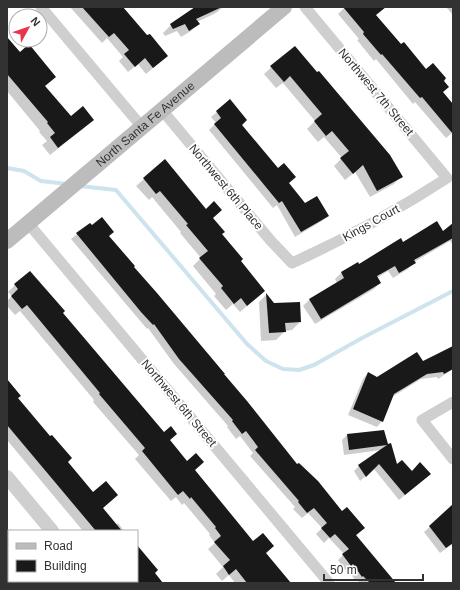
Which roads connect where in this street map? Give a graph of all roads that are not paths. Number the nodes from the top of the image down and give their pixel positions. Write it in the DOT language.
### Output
graph roads {
  1 [pos="41,7"];
  2 [pos="284,7"];
  3 [pos="305,7"];
  4 [pos="162,110"];
  5 [pos="142,127"];
  6 [pos="447,178"];
  7 [pos="28,223"];
  8 [pos="7,241"];
  9 [pos="292,263"];
  10 [pos="453,402"];
  11 [pos="453,459"];
  12 [pos="7,477"];
  13 [pos="51,530"];
  14 [pos="329,583"];
  1 -- 5 [label="street"];
  2 -- 4 [label="main road, North Santa Fe Avenue"];
  3 -- 6 [label="street, Northwest 7th Street"];
  4 -- 5 [label="main road, North Santa Fe Avenue"];
  4 -- 9 [label="street, Northwest 6th Place"];
  5 -- 7 [label="main road, North Santa Fe Avenue"];
  6 -- 9 [label="street, Kings Court"];
  7 -- 8 [label="main road, North Santa Fe Avenue"];
  7 -- 14 [label="street, Northwest 6th Street"];
  10 -- 11 [label="street"];
  12 -- 13 [label="street"];
}
